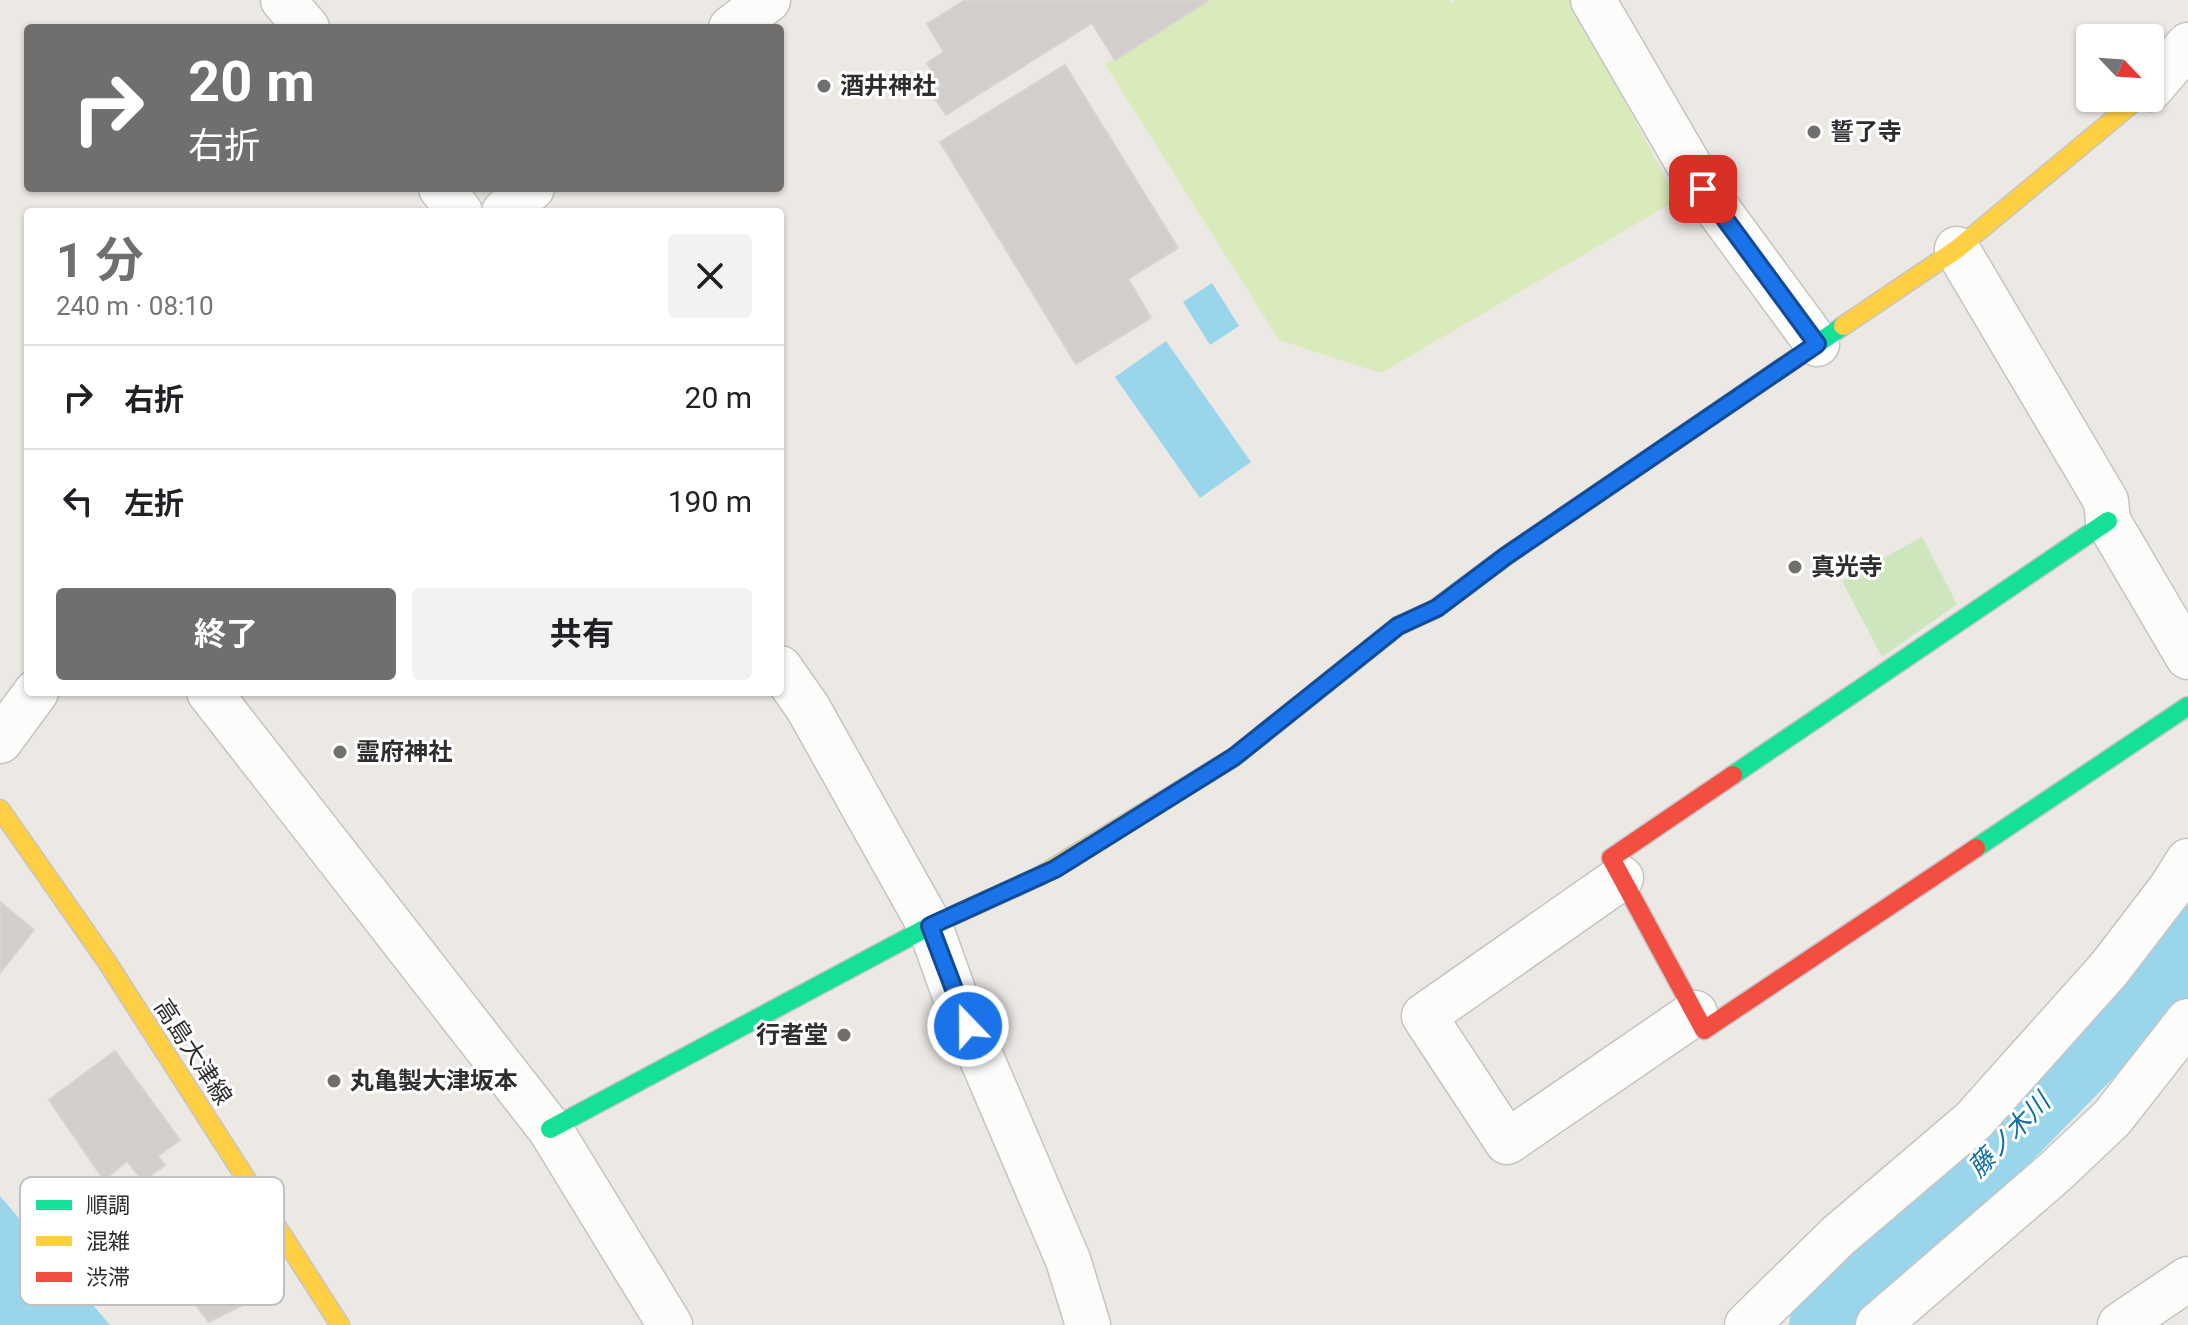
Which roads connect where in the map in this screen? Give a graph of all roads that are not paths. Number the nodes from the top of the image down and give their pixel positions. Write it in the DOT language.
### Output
graph roads {
  1 [pos="283,0"];
  2 [pos="768,0"];
  3 [pos="1593,0"];
  4 [pos="304,24"];
  5 [pos="736,24"];
  6 [pos="2188,45"];
  7 [pos="2164,73"];
  8 [pos="2122,112"];
  9 [pos="444,192"];
  10 [pos="527,192"];
  11 [pos="457,208"];
  12 [pos="509,208"];
  13 [pos="1957,249"];
  14 [pos="1817,344"];
  15 [pos="2108,521"];
  16 [pos="2188,657"];
  17 [pos="784,674"];
  18 [pos="33,696"];
  19 [pos="212,696"];
  20 [pos="2188,706"];
  21 [pos="0,741"];
  22 [pos="0,809"];
  23 [pos="2188,861"];
  24 [pos="1621,878"];
  25 [pos="930,926"];
  26 [pos="1695,1013"];
  27 [pos="2188,1021"];
  28 [pos="550,1129"];
  29 [pos="245,1177"];
  30 [pos="284,1238"];
  31 [pos="2188,1279"];
  32 [pos="340,1325"];
  33 [pos="670,1325"];
  34 [pos="1088,1325"];
  35 [pos="1747,1325"];
  36 [pos="1878,1325"];
  37 [pos="2120,1325"];
  1 -- 4 [label="street"];
  2 -- 5 [label="street"];
  3 -- 14 [label="street"];
  6 -- 7 [label="street"];
  8 -- 13 [label="street"];
  9 -- 11 [label="street"];
  10 -- 12 [label="street"];
  13 -- 14 [label="street"];
  13 -- 15 [label="street"];
  14 -- 25 [label="street"];
  15 -- 16 [label="street"];
  15 -- 24 [label="street"];
  17 -- 25 [label="street"];
  18 -- 21 [label="street"];
  19 -- 28 [label="street"];
  20 -- 26 [label="street"];
  22 -- 29 [label="street, 高島大津線"];
  23 -- 35 [label="street"];
  24 -- 26 [label="street"];
  24 -- 26 [label="street"];
  25 -- 28 [label="street"];
  25 -- 34 [label="street"];
  27 -- 36 [label="street"];
  28 -- 33 [label="street"];
  30 -- 32 [label="street, 高島大津線"];
  31 -- 37 [label="street"];
}
